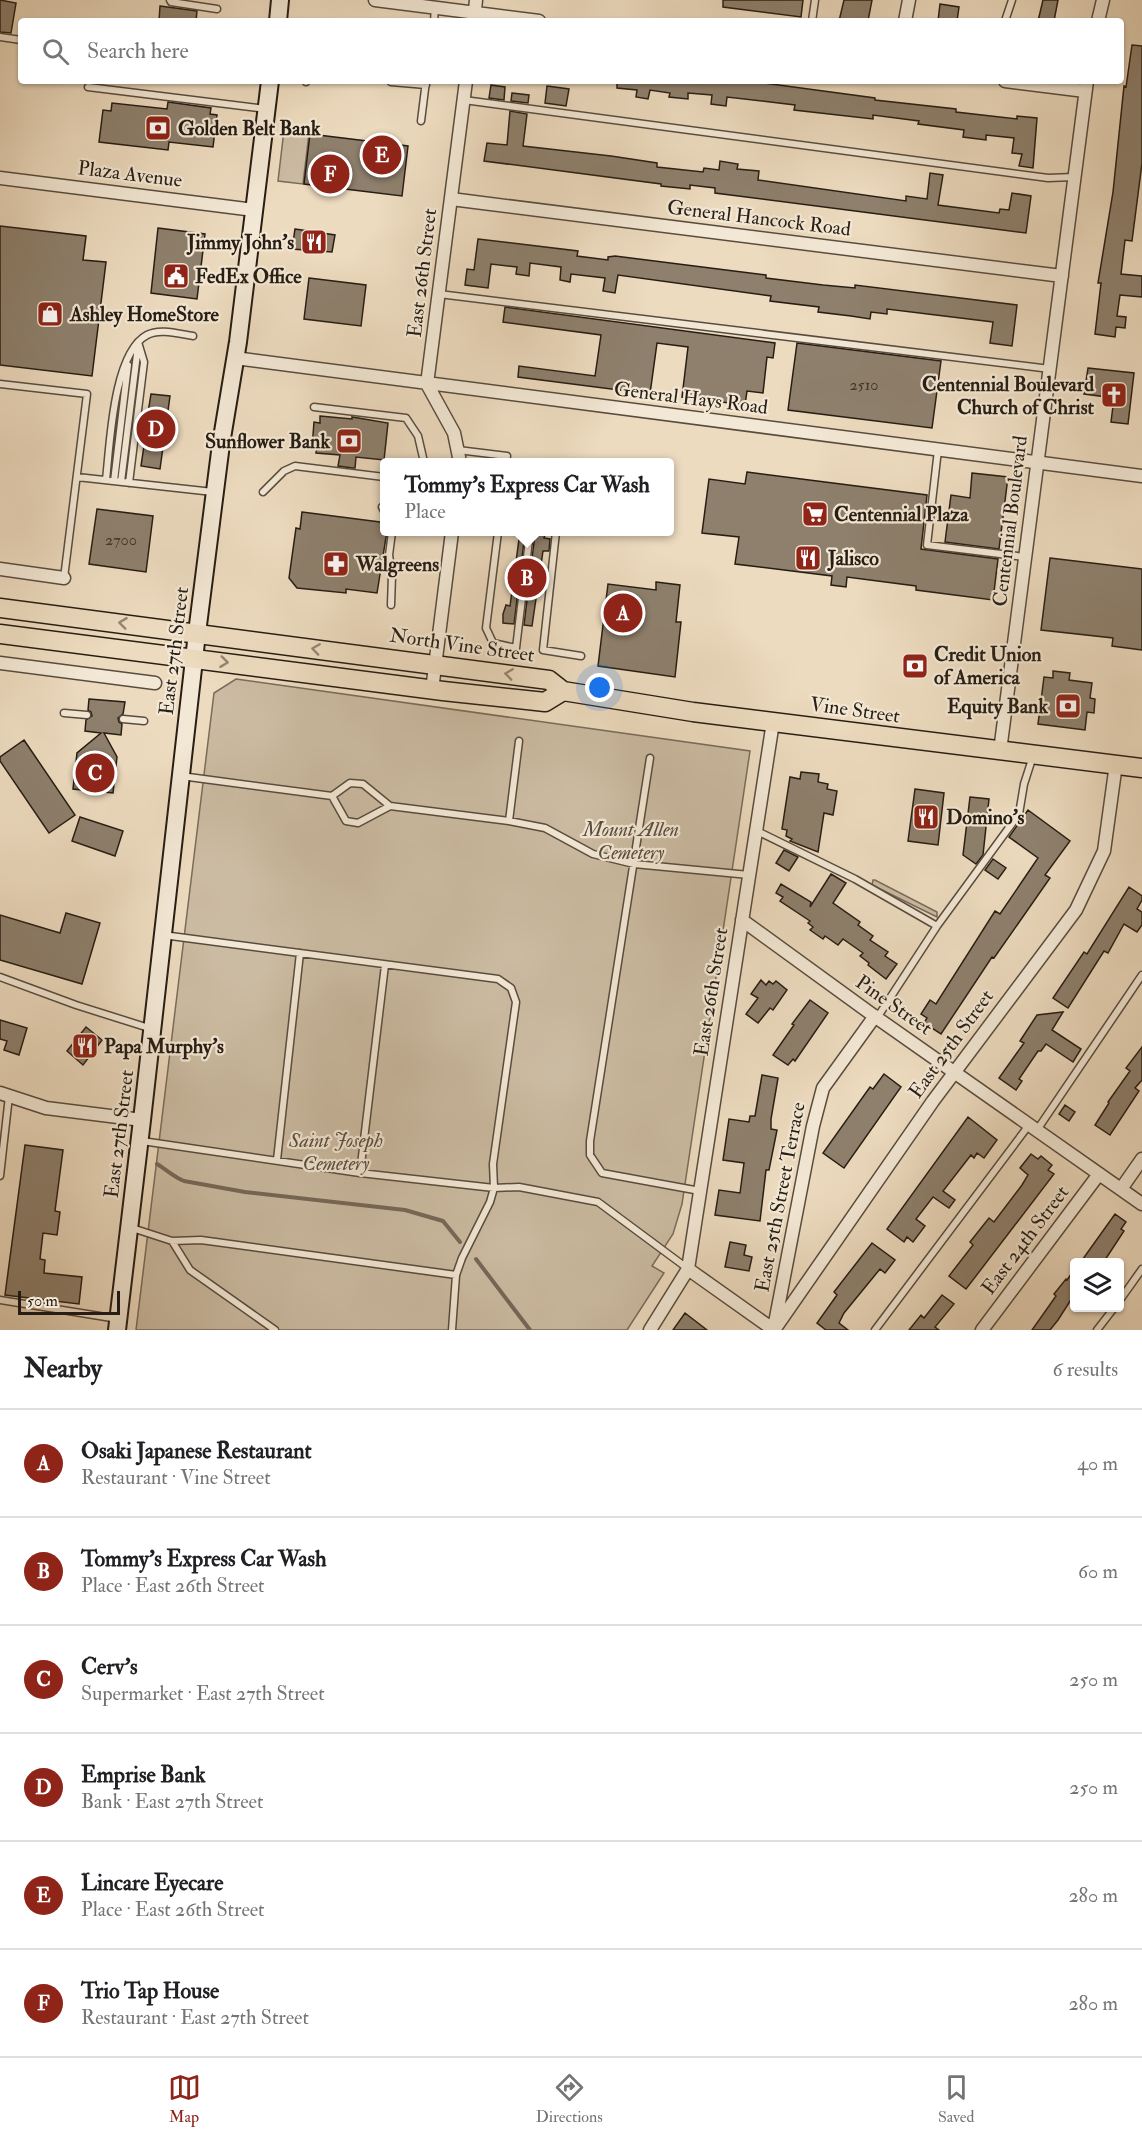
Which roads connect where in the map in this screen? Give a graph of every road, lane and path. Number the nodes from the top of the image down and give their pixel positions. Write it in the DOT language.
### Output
graph roads {
  1 [pos="170,0"];
  2 [pos="280,0"];
  3 [pos="375,0"];
  4 [pos="815,0"];
  5 [pos="909,0"];
  6 [pos="1012,0"];
  7 [pos="1104,0"];
  8 [pos="400,2"];
  9 [pos="435,8"];
  10 [pos="218,9"];
  11 [pos="475,11"];
  12 [pos="278,18"];
  13 [pos="434,18"];
  14 [pos="520,18"];
  15 [pos="812,18"];
  16 [pos="906,18"];
  17 [pos="1006,18"];
  18 [pos="1099,18"];
  19 [pos="0,37"];
  20 [pos="18,40"];
  21 [pos="270,84"];
  22 [pos="426,84"];
  23 [pos="466,84"];
  24 [pos="1054,84"];
  25 [pos="1086,86"];
  26 [pos="88,87"];
  27 [pos="463,100"];
  28 [pos="267,109"];
  29 [pos="421,121"];
  30 [pos="1074,177"];
  31 [pos="0,178"];
  32 [pos="451,199"];
  33 [pos="254,210"];
  34 [pos="1062,276"];
  35 [pos="439,294"];
  36 [pos="193,336"];
  37 [pos="138,342"];
  38 [pos="129,356"];
  39 [pos="235,358"];
  40 [pos="1050,369"];
  41 [pos="0,384"];
  42 [pos="427,384"];
  43 [pos="314,407"];
  44 [pos="938,450"];
  45 [pos="459,456"];
  46 [pos="423,458"];
  47 [pos="507,458"];
  48 [pos="1037,463"];
  49 [pos="1142,474"];
  50 [pos="380,476"];
  51 [pos="77,477"];
  52 [pos="106,480"];
  53 [pos="118,481"];
  54 [pos="129,483"];
  55 [pos="215,492"];
  56 [pos="263,492"];
  57 [pos="391,536"];
  58 [pos="451,536"];
  59 [pos="497,536"];
  60 [pos="529,536"];
  61 [pos="555,536"];
  62 [pos="1025,557"];
  63 [pos="0,569"];
  64 [pos="64,578"];
  65 [pos="391,604"];
  66 [pos="0,608"];
  67 [pos="197,633"];
  68 [pos="0,634"];
  69 [pos="581,656"];
  70 [pos="194,658"];
  71 [pos="0,663"];
  72 [pos="435,664"];
  73 [pos="155,683"];
  74 [pos="432,690"];
  75 [pos="563,691"];
  76 [pos="64,713"];
  77 [pos="87,715"];
  78 [pos="123,719"];
  79 [pos="144,721"];
  80 [pos="773,722"];
  81 [pos="519,741"];
  82 [pos="1000,752"];
  83 [pos="1034,755"];
  84 [pos="650,758"];
  85 [pos="1116,764"];
  86 [pos="1142,768"];
  87 [pos="180,776"];
  88 [pos="332,796"];
  89 [pos="390,806"];
  90 [pos="509,820"];
  91 [pos="756,830"];
  92 [pos="634,864"];
  93 [pos="749,875"];
  94 [pos="742,920"];
  95 [pos="936,926"];
  96 [pos="163,935"];
  97 [pos="300,953"];
  98 [pos="385,965"];
  99 [pos="1142,975"];
  100 [pos="0,977"];
  101 [pos="876,1017"];
  102 [pos="153,1029"];
  103 [pos="956,1072"];
  104 [pos="5,1094"];
  105 [pos="142,1120"];
  106 [pos="1033,1127"];
  107 [pos="140,1141"];
  108 [pos="1142,1159"];
  109 [pos="277,1160"];
  110 [pos="360,1173"];
  111 [pos="1099,1174"];
  112 [pos="0,1176"];
  113 [pos="494,1188"];
  114 [pos="1121,1189"];
  115 [pos="700,1191"];
  116 [pos="1142,1204"];
  117 [pos="129,1227"];
  118 [pos="172,1241"];
  119 [pos="688,1269"];
  120 [pos="1142,1269"];
  121 [pos="456,1275"];
  122 [pos="1124,1292"];
  123 [pos="0,1300"];
  124 [pos="1111,1312"];
  125 [pos="117,1324"];
  126 [pos="275,1330"];
  127 [pos="452,1330"];
  128 [pos="650,1330"];
  129 [pos="774,1330"];
  130 [pos="875,1330"];
  131 [pos="982,1330"];
  132 [pos="1097,1330"];
  1 -- 10 [label="lane"];
  2 -- 12 [label="main road"];
  3 -- 8 [label="street"];
  4 -- 15 [label="lane"];
  5 -- 16 [label="street"];
  6 -- 17 [label="lane"];
  7 -- 18 [label="street"];
  8 -- 9 [label="street"];
  9 -- 11 [label="street"];
  9 -- 13 [label="lane"];
  11 -- 14 [label="street"];
  19 -- 20 [label="lane"];
  21 -- 28 [label="main road, East 27th Street"];
  22 -- 29 [label="lane"];
  23 -- 27 [label="street, East 26th Street"];
  24 -- 25 [label="street"];
  25 -- 30 [label="street, Centennial Boulevard"];
  26 -- 28 [label="lane"];
  27 -- 30 [label="lane"];
  27 -- 32 [label="street, East 26th Street"];
  28 -- 33 [label="main road, East 27th Street"];
  30 -- 34 [label="street, Centennial Boulevard"];
  31 -- 33 [label="street, Plaza Avenue"];
  32 -- 34 [label="street, General Hancock Road"];
  32 -- 35 [label="street, East 26th Street"];
  33 -- 39 [label="main road, East 27th Street"];
  34 -- 40 [label="street, Centennial Boulevard"];
  35 -- 40 [label="lane"];
  35 -- 42 [label="street, East 26th Street"];
  36 -- 37 [label="lane"];
  37 -- 38 [label="lane"];
  37 -- 53 [label="lane"];
  37 -- 54 [label="lane"];
  38 -- 52 [label="lane"];
  38 -- 53 [label="lane"];
  39 -- 42 [label="street, General Hays Road"];
  39 -- 55 [label="main road, East 27th Street"];
  40 -- 48 [label="street, Centennial Boulevard"];
  41 -- 51 [label="lane"];
  42 -- 44 [label="street, General Hays Road"];
  42 -- 45 [label="street"];
  43 -- 46 [label="lane"];
  44 -- 48 [label="street, General Hays Road"];
  44 -- 62 [label="lane"];
  45 -- 47 [label="lane"];
  48 -- 49 [label="street, General Hays Road"];
  48 -- 62 [label="street, Centennial Boulevard"];
  50 -- 56 [label="lane"];
  51 -- 52 [label="lane"];
  51 -- 64 [label="lane"];
  52 -- 53 [label="lane"];
  53 -- 54 [label="lane"];
  54 -- 55 [label="lane"];
  55 -- 67 [label="main road, East 27th Street"];
  57 -- 65 [label="lane"];
  58 -- 72 [label="street"];
  59 -- 60 [label="lane"];
  61 -- 69 [label="lane"];
  62 -- 82 [label="street, Centennial Boulevard"];
  63 -- 64 [label="street"];
  67 -- 66 [label="main road, North Vine Street, one-way"];
  67 -- 70 [label="main road, East 27th Street"];
  72 -- 67 [label="main road, North Vine Street, one-way"];
  68 -- 70 [label="main road"];
  70 -- 74 [label="main road, one-way"];
  70 -- 87 [label="main road, East 27th Street"];
  71 -- 73 [label="street"];
  72 -- 74 [label="street"];
  75 -- 72 [label="main road, North Vine Street, one-way"];
  74 -- 75 [label="main road"];
  75 -- 80 [label="main road, Vine Street"];
  76 -- 77 [label="lane"];
  78 -- 79 [label="lane"];
  80 -- 82 [label="main road, Vine Street"];
  80 -- 91 [label="street, East 26th Street"];
  81 -- 90 [label="lane"];
  82 -- 83 [label="main road, Vine Street"];
  83 -- 85 [label="main road, Vine Street"];
  83 -- 95 [label="lane"];
  84 -- 92 [label="lane"];
  85 -- 86 [label="main road, Vine Street"];
  85 -- 103 [label="street, East 25th Street"];
  87 -- 88 [label="lane"];
  87 -- 96 [label="main road, East 27th Street"];
  88 -- 89 [label="lane"];
  88 -- 89 [label="lane"];
  89 -- 90 [label="lane"];
  90 -- 92 [label="lane"];
  91 -- 93 [label="street, East 26th Street"];
  91 -- 95 [label="lane"];
  92 -- 93 [label="lane"];
  92 -- 115 [label="lane"];
  93 -- 94 [label="street, East 26th Street"];
  94 -- 101 [label="street, Pine Street"];
  94 -- 115 [label="street, East 26th Street"];
  95 -- 101 [label="lane"];
  96 -- 97 [label="lane"];
  96 -- 102 [label="main road, East 27th Street"];
  97 -- 98 [label="lane"];
  97 -- 109 [label="lane"];
  98 -- 110 [label="lane"];
  98 -- 113 [label="lane"];
  99 -- 106 [label="lane"];
  100 -- 102 [label="lane"];
  101 -- 103 [label="street, Pine Street"];
  101 -- 129 [label="street, East 25th Street Terrace"];
  102 -- 105 [label="main road, East 27th Street"];
  103 -- 106 [label="street, Pine Street"];
  103 -- 129 [label="street, East 25th Street"];
  104 -- 105 [label="street"];
  104 -- 112 [label="lane"];
  105 -- 107 [label="main road, East 27th Street"];
  106 -- 111 [label="street, Pine Street"];
  106 -- 130 [label="lane"];
  107 -- 109 [label="lane"];
  107 -- 117 [label="main road, East 27th Street"];
  108 -- 114 [label="street"];
  109 -- 110 [label="lane"];
  110 -- 113 [label="lane"];
  111 -- 114 [label="street, Pine Street"];
  111 -- 131 [label="street, East 24th Street"];
  113 -- 119 [label="lane"];
  113 -- 121 [label="lane"];
  114 -- 116 [label="street, Pine Street"];
  115 -- 119 [label="street, East 26th Street"];
  117 -- 118 [label="lane"];
  117 -- 125 [label="main road, East 27th Street"];
  118 -- 121 [label="lane"];
  118 -- 126 [label="lane"];
  119 -- 128 [label="street"];
  119 -- 129 [label="street"];
  120 -- 122 [label="lane"];
  121 -- 127 [label="lane"];
  123 -- 125 [label="lane"];
  124 -- 132 [label="lane"];
}
